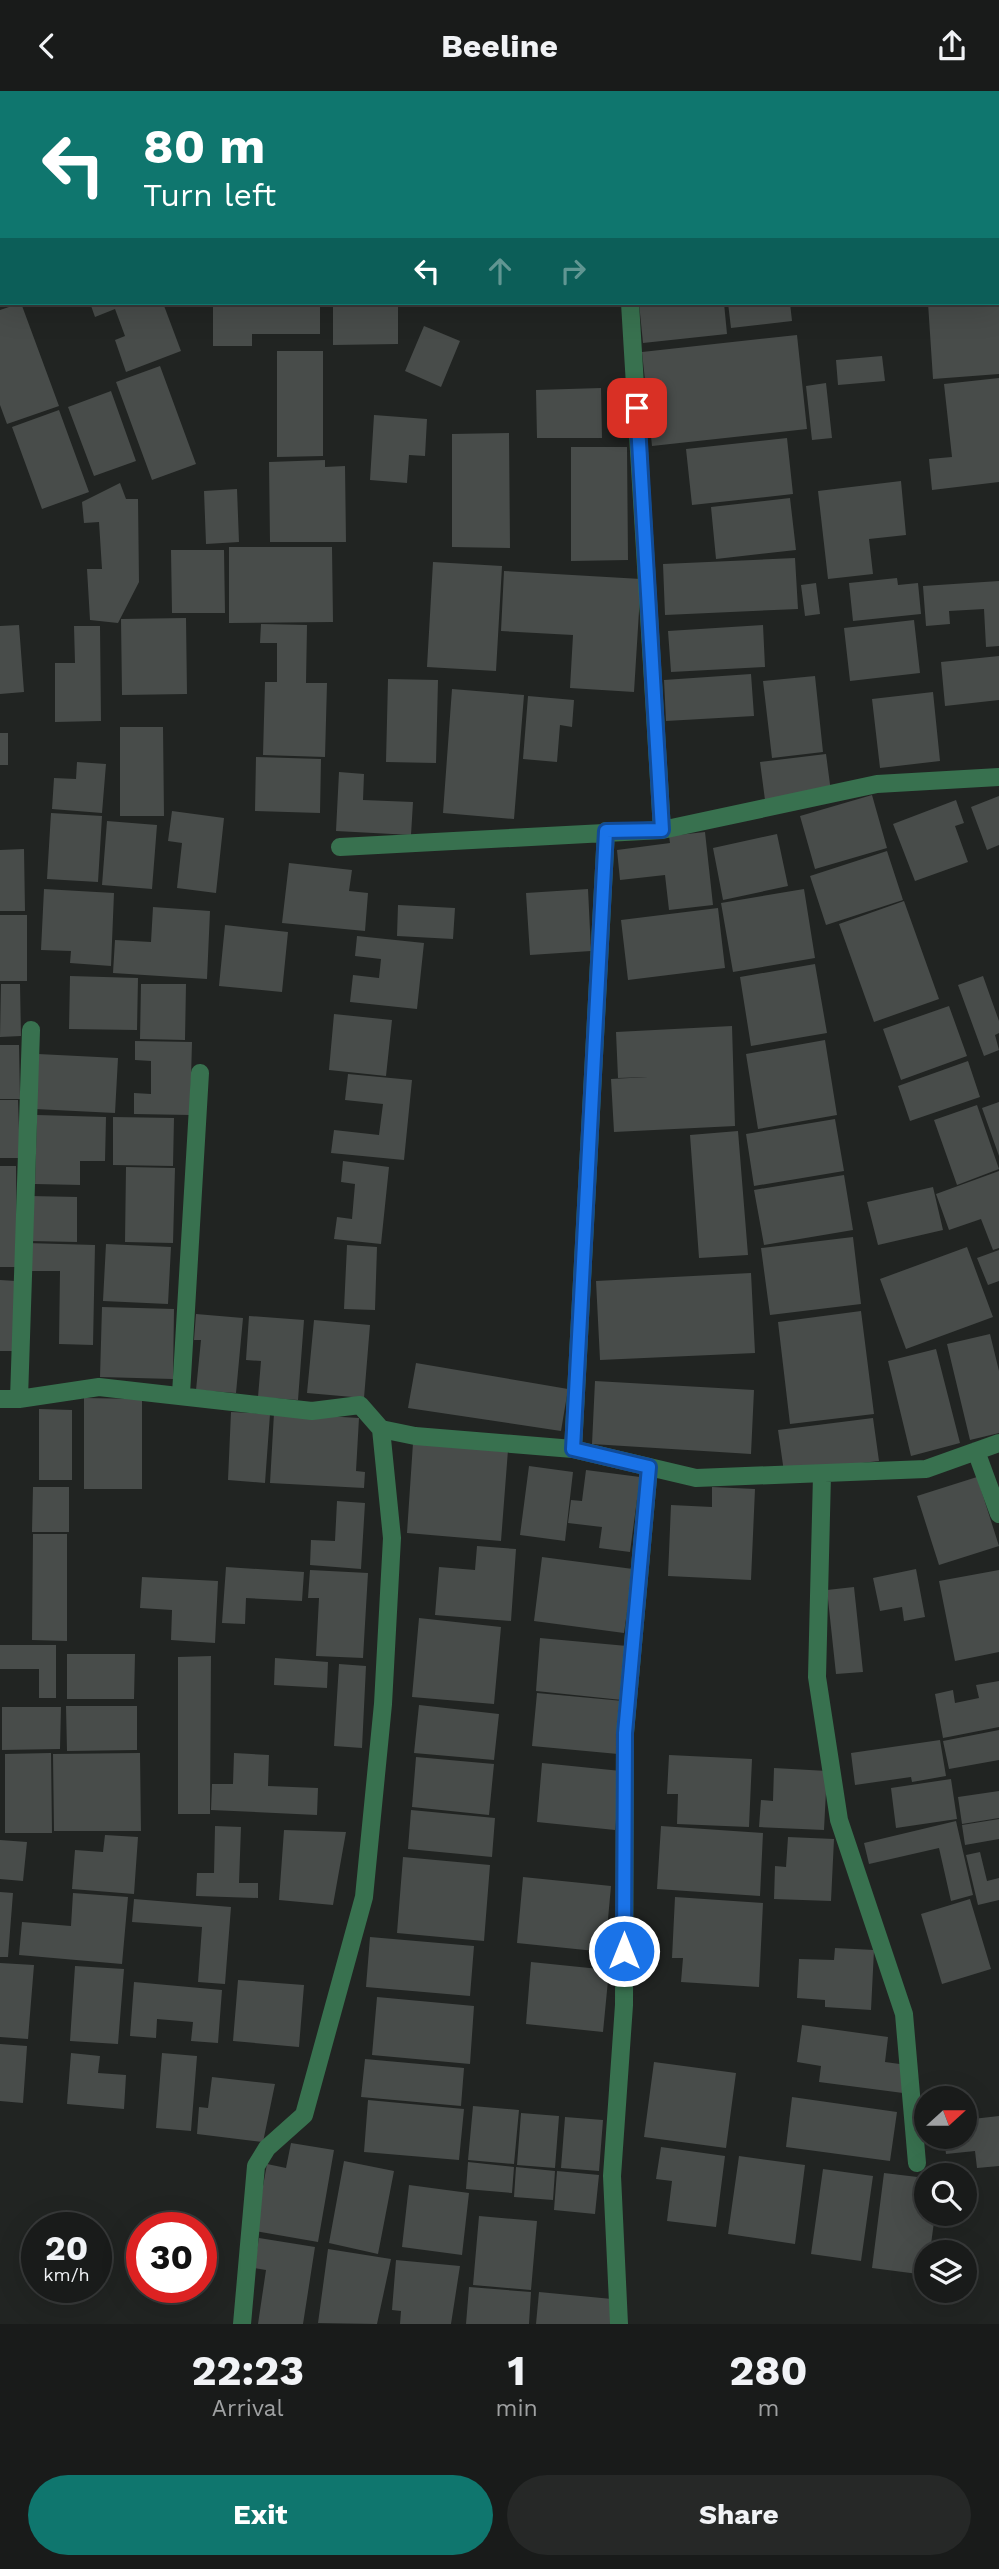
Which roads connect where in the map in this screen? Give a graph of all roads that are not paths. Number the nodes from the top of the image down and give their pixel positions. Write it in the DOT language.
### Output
graph roads {
  1 [pos="631,305"];
  2 [pos="999,777"];
  3 [pos="662,830"];
  4 [pos="606,831"];
  5 [pos="340,847"];
  6 [pos="31,1030"];
  7 [pos="200,1073"];
  8 [pos="181,1394"];
  9 [pos="0,1399"];
  10 [pos="19,1399"];
  11 [pos="381,1429"];
  12 [pos="999,1443"];
  13 [pos="573,1449"];
  14 [pos="976,1451"];
  15 [pos="649,1467"];
  16 [pos="822,1475"];
  17 [pos="999,1514"];
  18 [pos="917,2163"];
  19 [pos="242,2324"];
  20 [pos="619,2324"];
  1 -- 3 [label="street"];
  2 -- 3 [label="street"];
  3 -- 4 [label="street"];
  4 -- 5 [label="street"];
  4 -- 13 [label="street"];
  6 -- 10 [label="street"];
  7 -- 8 [label="street"];
  8 -- 10 [label="street"];
  8 -- 11 [label="street"];
  9 -- 10 [label="street"];
  11 -- 13 [label="street"];
  11 -- 19 [label="street"];
  12 -- 14 [label="street"];
  13 -- 15 [label="street"];
  14 -- 16 [label="street"];
  14 -- 17 [label="street"];
  15 -- 16 [label="street"];
  15 -- 20 [label="street"];
  16 -- 18 [label="street"];
}
